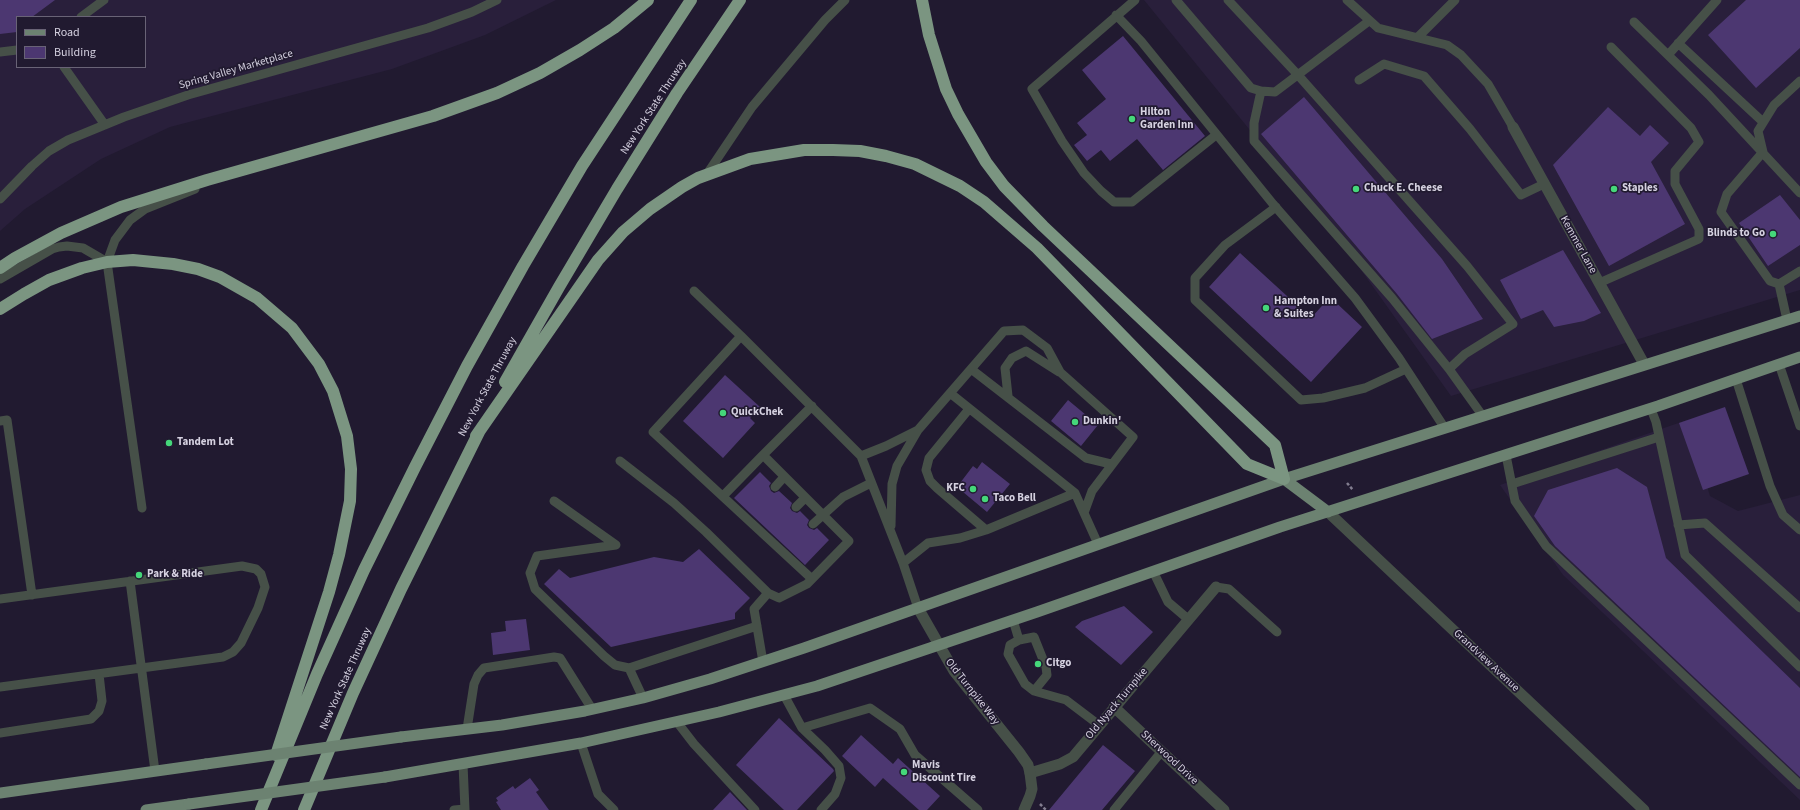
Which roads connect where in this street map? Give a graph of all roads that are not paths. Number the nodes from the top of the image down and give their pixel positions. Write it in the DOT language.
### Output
graph roads {
  1 [pos="104,0"];
  2 [pos="496,0"];
  3 [pos="648,0"];
  4 [pos="691,0"];
  5 [pos="740,0"];
  6 [pos="845,0"];
  7 [pos="922,0"];
  8 [pos="1135,0"];
  9 [pos="1176,0"];
  10 [pos="1228,0"];
  11 [pos="1347,0"];
  12 [pos="1455,0"];
  13 [pos="1717,0"];
  14 [pos="1116,15"];
  15 [pos="82,16"];
  16 [pos="1369,21"];
  17 [pos="1634,22"];
  18 [pos="1418,37"];
  19 [pos="1678,43"];
  20 [pos="1611,47"];
  21 [pos="16,50"];
  22 [pos="0,52"];
  23 [pos="1668,55"];
  24 [pos="65,68"];
  25 [pos="1298,75"];
  26 [pos="1359,80"];
  27 [pos="1800,81"];
  28 [pos="1262,91"];
  29 [pos="1763,122"];
  30 [pos="106,125"];
  31 [pos="1513,127"];
  32 [pos="1216,135"];
  33 [pos="1763,152"];
  34 [pos="250,168"];
  35 [pos="707,174"];
  36 [pos="1544,184"];
  37 [pos="1800,193"];
  38 [pos="0,199"];
  39 [pos="1276,207"];
  40 [pos="107,262"];
  41 [pos="0,268"];
  42 [pos="1800,271"];
  43 [pos="0,279"];
  44 [pos="1599,283"];
  45 [pos="1779,284"];
  46 [pos="694,291"];
  47 [pos="0,309"];
  48 [pos="1800,316"];
  49 [pos="1787,320"];
  50 [pos="742,336"];
  51 [pos="1800,357"];
  52 [pos="1644,364"];
  53 [pos="1779,364"];
  54 [pos="971,369"];
  55 [pos="1406,369"];
  56 [pos="1449,369"];
  57 [pos="1060,372"];
  58 [pos="1736,379"];
  59 [pos="950,393"];
  60 [pos="1008,396"];
  61 [pos="812,406"];
  62 [pos="969,409"];
  63 [pos="1651,409"];
  64 [pos="1482,415"];
  65 [pos="0,421"];
  66 [pos="1800,426"];
  67 [pos="1444,427"];
  68 [pos="918,430"];
  69 [pos="476,436"];
  70 [pos="1659,437"];
  71 [pos="763,455"];
  72 [pos="1506,455"];
  73 [pos="861,456"];
  74 [pos="620,461"];
  75 [pos="1111,464"];
  76 [pos="784,477"];
  77 [pos="1284,479"];
  78 [pos="871,483"];
  79 [pos="1512,484"];
  80 [pos="775,487"];
  81 [pos="1075,493"];
  82 [pos="722,496"];
  83 [pos="805,498"];
  84 [pos="554,501"];
  85 [pos="796,507"];
  86 [pos="142,508"];
  87 [pos="1328,512"];
  88 [pos="1084,513"];
  89 [pos="822,515"];
  90 [pos="813,524"];
  91 [pos="1678,525"];
  92 [pos="986,530"];
  93 [pos="1800,530"];
  94 [pos="890,532"];
  95 [pos="1098,544"];
  96 [pos="903,563"];
  97 [pos="1153,571"];
  98 [pos="812,579"];
  99 [pos="130,581"];
  100 [pos="1216,587"];
  101 [pos="768,593"];
  102 [pos="32,595"];
  103 [pos="0,599"];
  104 [pos="918,608"];
  105 [pos="1800,608"];
  106 [pos="1188,619"];
  107 [pos="1013,620"];
  108 [pos="757,626"];
  109 [pos="1277,632"];
  110 [pos="1019,640"];
  111 [pos="938,646"];
  112 [pos="763,662"];
  113 [pos="1800,667"];
  114 [pos="142,668"];
  115 [pos="629,668"];
  116 [pos="99,674"];
  117 [pos="0,687"];
  118 [pos="1034,691"];
  119 [pos="784,695"];
  120 [pos="643,698"];
  121 [pos="1114,706"];
  122 [pos="592,709"];
  123 [pos="677,722"];
  124 [pos="1099,725"];
  125 [pos="802,728"];
  126 [pos="467,729"];
  127 [pos="0,733"];
  128 [pos="581,743"];
  129 [pos="1162,751"];
  130 [pos="463,764"];
  131 [pos="155,771"];
  132 [pos="1030,773"];
  133 [pos="1800,785"];
  134 [pos="0,793"];
  135 [pos="465,809"];
  136 [pos="146,810"];
  137 [pos="257,810"];
  138 [pos="261,810"];
  139 [pos="304,810"];
  140 [pos="454,810"];
  141 [pos="614,810"];
  142 [pos="755,810"];
  143 [pos="821,810"];
  144 [pos="978,810"];
  145 [pos="1024,810"];
  146 [pos="1114,810"];
  147 [pos="1224,810"];
  148 [pos="1644,810"];
  1 -- 15 [label="lane"];
  2 -- 30 [label="lane, Spring Valley Marketplace"];
  3 -- 34 [label="highway"];
  4 -- 138 [label="highway"];
  5 -- 69 [label="highway, New York State Thruway"];
  6 -- 35 [label="lane"];
  7 -- 77 [label="highway"];
  8 -- 14 [label="lane"];
  9 -- 28 [label="lane"];
  10 -- 25 [label="lane"];
  11 -- 16 [label="lane"];
  12 -- 18 [label="lane"];
  13 -- 19 [label="lane"];
  14 -- 32 [label="lane"];
  14 -- 32 [label="lane"];
  16 -- 18 [label="lane"];
  16 -- 25 [label="lane"];
  17 -- 23 [label="lane"];
  18 -- 31 [label="lane"];
  19 -- 23 [label="lane"];
  19 -- 29 [label="lane"];
  20 -- 44 [label="lane"];
  21 -- 22 [label="lane"];
  23 -- 33 [label="lane"];
  24 -- 30 [label="lane"];
  25 -- 28 [label="lane"];
  25 -- 56 [label="lane"];
  26 -- 36 [label="lane"];
  27 -- 29 [label="lane"];
  28 -- 56 [label="lane"];
  29 -- 33 [label="lane"];
  30 -- 38 [label="lane, Spring Valley Marketplace"];
  31 -- 36 [label="street, Kemmer Lane"];
  32 -- 39 [label="lane"];
  33 -- 37 [label="lane"];
  33 -- 45 [label="lane"];
  34 -- 40 [label="lane"];
  34 -- 41 [label="highway"];
  35 -- 69 [label="highway"];
  35 -- 77 [label="highway"];
  36 -- 44 [label="street, Kemmer Lane"];
  39 -- 55 [label="lane"];
  39 -- 55 [label="lane"];
  40 -- 43 [label="lane"];
  40 -- 47 [label="highway"];
  40 -- 86 [label="lane"];
  40 -- 137 [label="highway"];
  42 -- 45 [label="lane"];
  44 -- 52 [label="street, Kemmer Lane"];
  45 -- 49 [label="lane"];
  46 -- 50 [label="lane"];
  48 -- 49 [label="main road"];
  49 -- 52 [label="main road"];
  50 -- 61 [label="lane"];
  50 -- 82 [label="lane"];
  51 -- 53 [label="main road"];
  52 -- 64 [label="main road"];
  53 -- 58 [label="main road"];
  53 -- 66 [label="lane"];
  54 -- 57 [label="lane"];
  54 -- 59 [label="lane"];
  54 -- 60 [label="lane"];
  55 -- 67 [label="lane"];
  56 -- 64 [label="lane"];
  57 -- 60 [label="lane"];
  57 -- 75 [label="lane"];
  58 -- 63 [label="main road"];
  58 -- 93 [label="lane"];
  59 -- 62 [label="lane"];
  59 -- 68 [label="lane"];
  60 -- 75 [label="lane"];
  61 -- 71 [label="lane"];
  61 -- 73 [label="lane"];
  62 -- 81 [label="lane"];
  62 -- 92 [label="lane"];
  63 -- 70 [label="lane"];
  63 -- 72 [label="main road"];
  64 -- 67 [label="main road"];
  65 -- 102 [label="lane"];
  67 -- 77 [label="main road"];
  68 -- 73 [label="lane"];
  68 -- 94 [label="lane"];
  69 -- 139 [label="highway, New York State Thruway"];
  70 -- 79 [label="lane"];
  70 -- 91 [label="lane"];
  71 -- 76 [label="lane"];
  71 -- 82 [label="lane"];
  72 -- 79 [label="lane"];
  72 -- 87 [label="main road"];
  73 -- 78 [label="lane"];
  74 -- 101 [label="lane"];
  75 -- 88 [label="lane"];
  76 -- 80 [label="lane"];
  76 -- 83 [label="lane"];
  77 -- 87 [label="main road"];
  77 -- 95 [label="main road"];
  78 -- 89 [label="lane"];
  78 -- 94 [label="lane"];
  79 -- 133 [label="lane"];
  81 -- 88 [label="lane"];
  81 -- 92 [label="lane"];
  82 -- 98 [label="lane"];
  83 -- 85 [label="lane"];
  83 -- 89 [label="lane"];
  84 -- 115 [label="lane"];
  87 -- 97 [label="main road"];
  87 -- 148 [label="street, Grandview Avenue"];
  88 -- 95 [label="lane"];
  89 -- 90 [label="lane"];
  89 -- 98 [label="lane"];
  91 -- 105 [label="lane"];
  91 -- 113 [label="lane"];
  92 -- 96 [label="lane"];
  94 -- 96 [label="lane"];
  95 -- 104 [label="main road"];
  96 -- 104 [label="lane"];
  97 -- 106 [label="lane"];
  97 -- 107 [label="main road"];
  98 -- 101 [label="lane"];
  99 -- 102 [label="lane"];
  99 -- 114 [label="lane"];
  99 -- 114 [label="lane"];
  100 -- 106 [label="street, Old Nyack Turnpike"];
  100 -- 109 [label="lane"];
  101 -- 108 [label="lane"];
  102 -- 103 [label="lane"];
  104 -- 111 [label="street, Old Turnpike Way"];
  104 -- 112 [label="main road"];
  106 -- 121 [label="street, Old Nyack Turnpike"];
  107 -- 110 [label="lane"];
  107 -- 111 [label="main road"];
  108 -- 112 [label="lane"];
  108 -- 115 [label="lane"];
  110 -- 118 [label="lane"];
  110 -- 118 [label="lane"];
  111 -- 119 [label="main road"];
  111 -- 132 [label="street, Old Turnpike Way"];
  112 -- 120 [label="main road"];
  114 -- 116 [label="lane"];
  114 -- 131 [label="lane"];
  115 -- 120 [label="lane"];
  116 -- 117 [label="lane"];
  116 -- 127 [label="lane"];
  118 -- 124 [label="lane"];
  119 -- 123 [label="main road"];
  119 -- 125 [label="lane"];
  120 -- 122 [label="main road"];
  121 -- 124 [label="street, Old Nyack Turnpike"];
  121 -- 129 [label="street, Sherwood Drive"];
  122 -- 126 [label="main road"];
  122 -- 126 [label="lane"];
  123 -- 128 [label="main road"];
  123 -- 142 [label="lane"];
  124 -- 132 [label="street, Old Nyack Turnpike"];
  125 -- 143 [label="lane"];
  125 -- 144 [label="lane"];
  126 -- 131 [label="main road, bridge"];
  128 -- 130 [label="main road"];
  128 -- 141 [label="lane"];
  129 -- 146 [label="lane"];
  129 -- 147 [label="street, Sherwood Drive"];
  130 -- 135 [label="lane"];
  130 -- 136 [label="main road, bridge"];
  131 -- 134 [label="main road"];
  132 -- 145 [label="street"];
  135 -- 140 [label="lane"];
}
